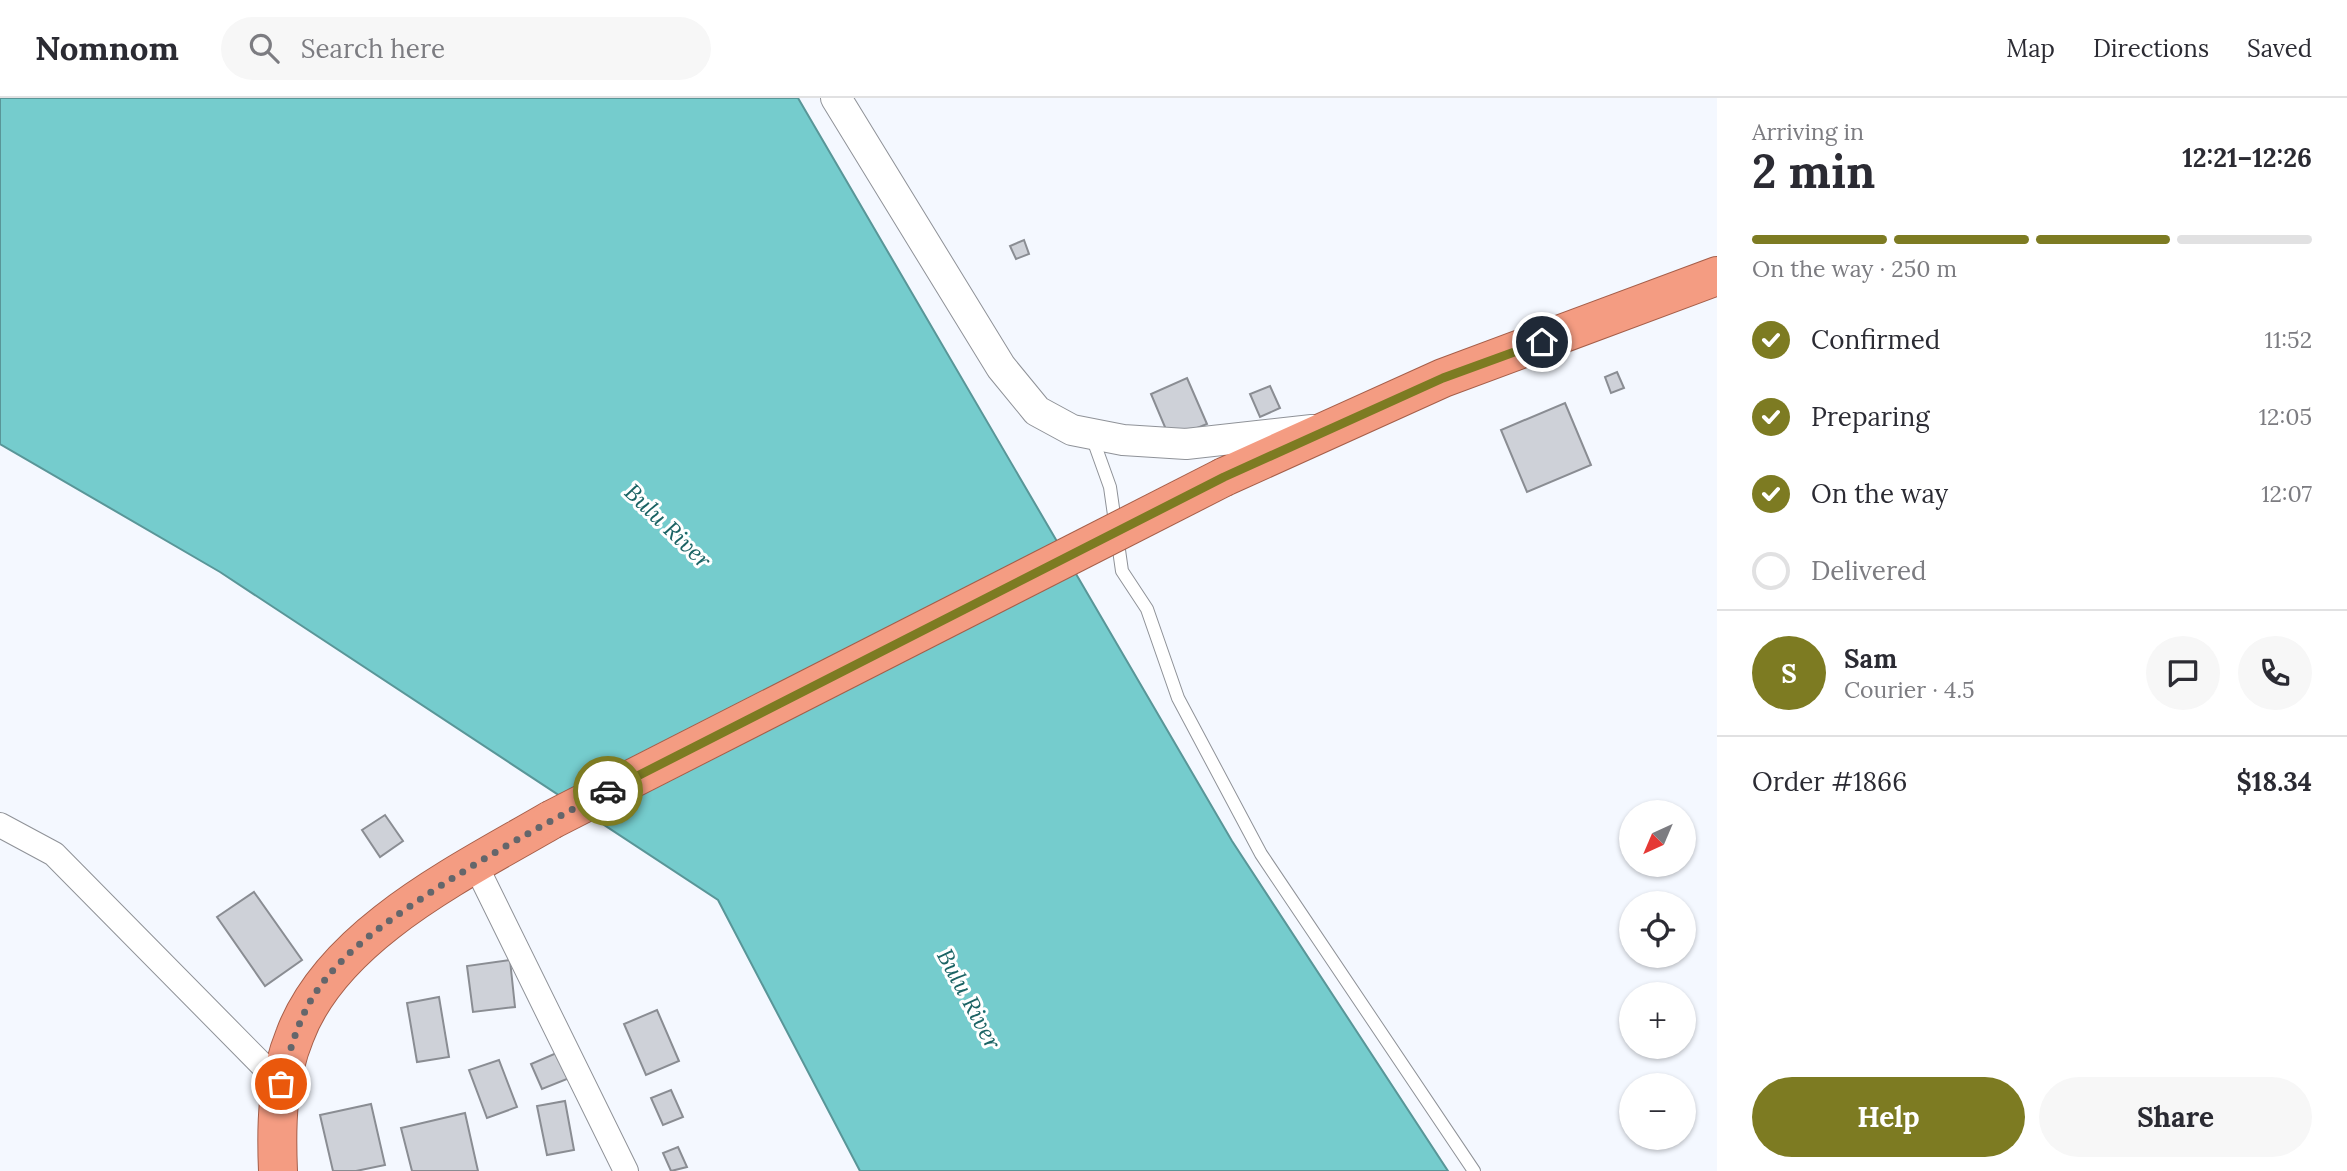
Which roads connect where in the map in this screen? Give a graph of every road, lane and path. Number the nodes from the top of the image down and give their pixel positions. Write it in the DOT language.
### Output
graph roads {
  1 [pos="836,98"];
  2 [pos="1717,276"];
  3 [pos="1336,427"];
  4 [pos="1091,434"];
  5 [pos="0,825"];
  6 [pos="475,864"];
  7 [pos="281,1084"];
  8 [pos="278,1171"];
  9 [pos="626,1171"];
  10 [pos="1474,1171"];
  1 -- 4 [label="street"];
  2 -- 3 [label="highway"];
  3 -- 4 [label="street"];
  3 -- 6 [label="highway, bridge"];
  4 -- 10 [label="lane"];
  5 -- 7 [label="street"];
  6 -- 7 [label="highway"];
  6 -- 9 [label="street"];
  7 -- 8 [label="highway"];
}
